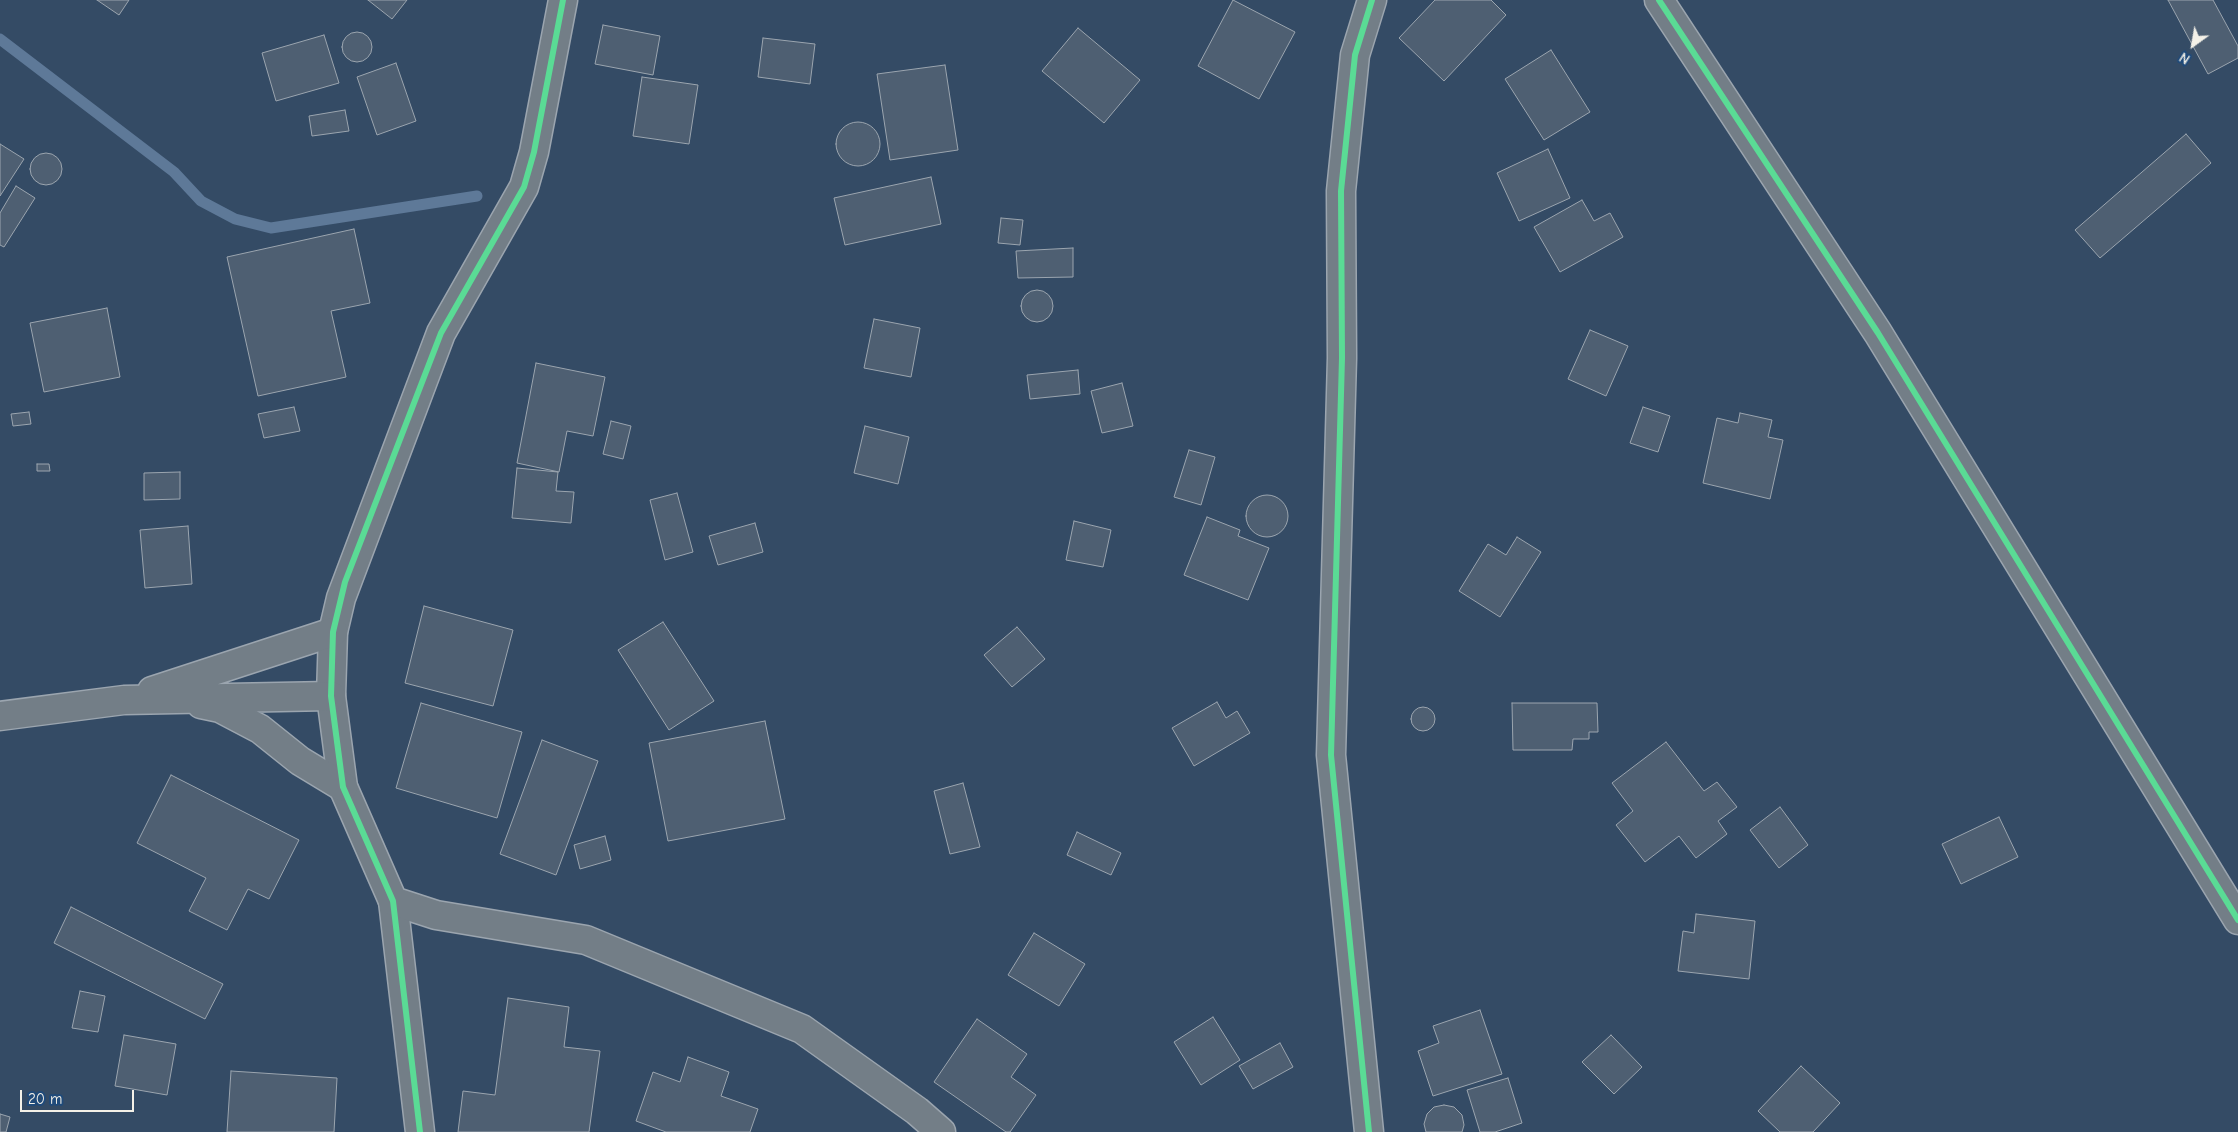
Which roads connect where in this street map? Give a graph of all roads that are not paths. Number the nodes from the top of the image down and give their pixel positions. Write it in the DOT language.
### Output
graph roads {
  1 [pos="562,0"];
  2 [pos="1372,0"];
  3 [pos="1659,0"];
  4 [pos="333,632"];
  5 [pos="331,696"];
  6 [pos="174,699"];
  7 [pos="124,700"];
  8 [pos="0,716"];
  9 [pos="343,787"];
  10 [pos="392,901"];
  11 [pos="2238,920"];
  12 [pos="420,1132"];
  13 [pos="941,1132"];
  14 [pos="1369,1132"];
  1 -- 4 [label="street"];
  2 -- 14 [label="street"];
  3 -- 11 [label="street"];
  4 -- 5 [label="street"];
  4 -- 7 [label="street"];
  5 -- 6 [label="street"];
  5 -- 9 [label="street"];
  6 -- 7 [label="street"];
  6 -- 9 [label="street"];
  7 -- 8 [label="street"];
  9 -- 10 [label="street"];
  10 -- 12 [label="street"];
  10 -- 13 [label="street"];
}
